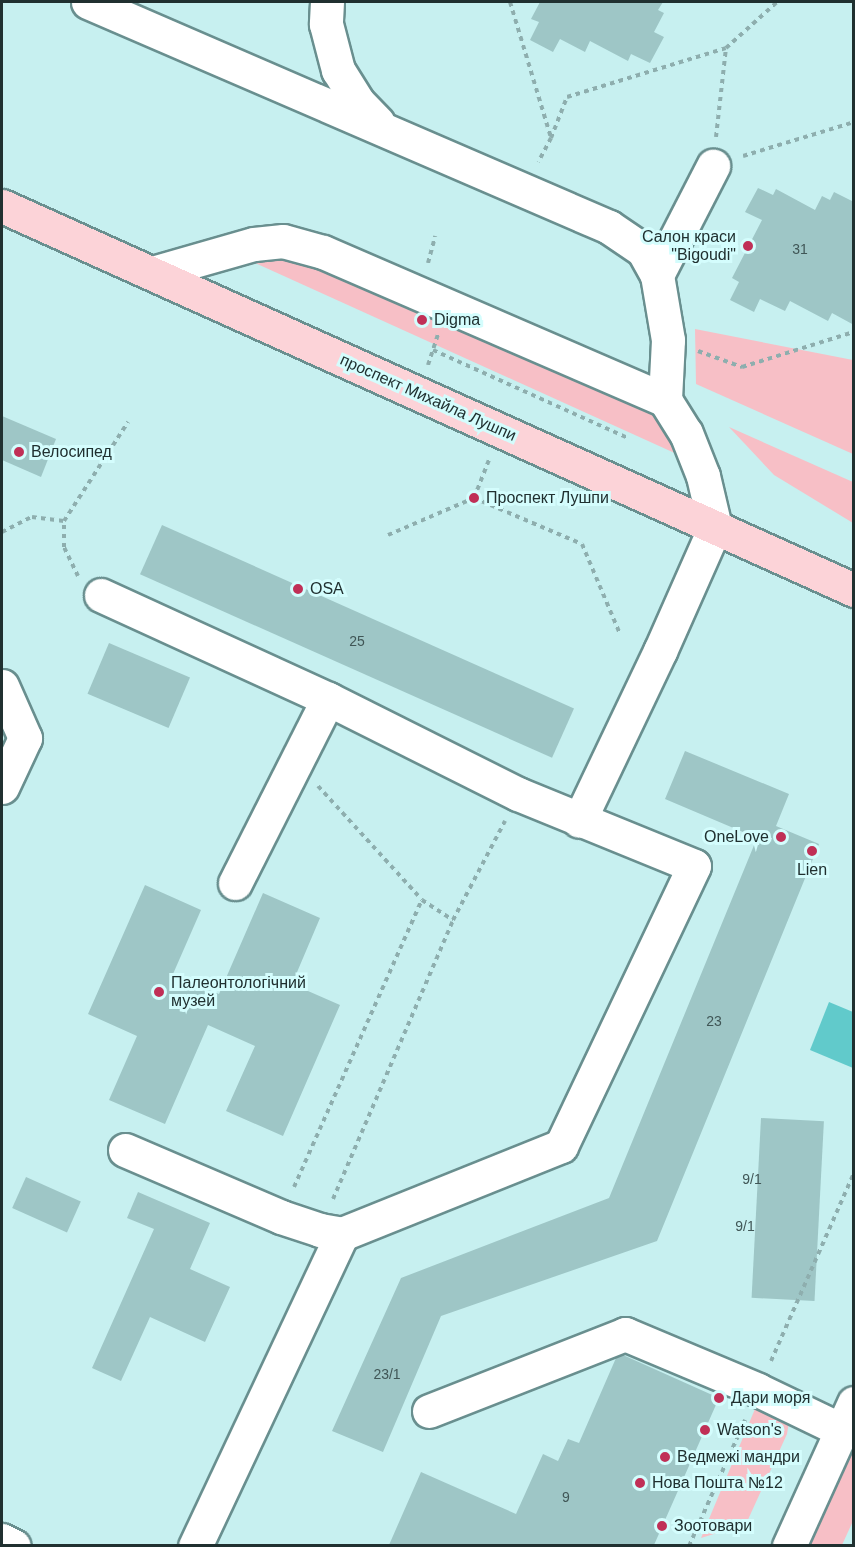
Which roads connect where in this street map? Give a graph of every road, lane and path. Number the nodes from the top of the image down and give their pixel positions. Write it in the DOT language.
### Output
graph roads {
  1 [pos="88,2"];
  2 [pos="327,2"];
  3 [pos="510,2"];
  4 [pos="777,2"];
  5 [pos="726,48"];
  6 [pos="854,123"];
  7 [pos="384,128"];
  8 [pos="551,138"];
  9 [pos="713,166"];
  10 [pos="524,190"];
  11 [pos="2,207"];
  12 [pos="435,236"];
  13 [pos="428,264"];
  14 [pos="152,273"];
  15 [pos="657,275"];
  16 [pos="854,332"];
  17 [pos="668,340"];
  18 [pos="433,350"];
  19 [pos="665,400"];
  20 [pos="128,422"];
  21 [pos="501,431"];
  22 [pos="626,437"];
  23 [pos="474,498"];
  24 [pos="63,522"];
  25 [pos="715,527"];
  26 [pos="2,532"];
  27 [pos="388,534"];
  28 [pos="854,590"];
  29 [pos="101,595"];
  30 [pos="620,634"];
  31 [pos="2,686"];
  32 [pos="328,699"];
  33 [pos="295,762"];
  34 [pos="2,787"];
  35 [pos="518,794"];
  36 [pos="579,821"];
  37 [pos="235,883"];
  38 [pos="422,900"];
  39 [pos="453,920"];
  40 [pos="125,1150"];
  41 [pos="281,1217"];
  42 [pos="331,1232"];
  43 [pos="429,1411"];
  44 [pos="847,1416"];
  45 [pos="2,1540"];
  46 [pos="14,1545"];
  47 [pos="195,1545"];
  48 [pos="789,1545"];
  1 -- 7 [label="lane"];
  2 -- 7 [label="lane"];
  3 -- 8 [label="path"];
  4 -- 5 [label="path"];
  5 -- 8 [label="path"];
  5 -- 9 [label="path"];
  6 -- 9 [label="path"];
  7 -- 10 [label="lane"];
  8 -- 10 [label="path"];
  9 -- 15 [label="lane"];
  10 -- 15 [label="lane"];
  11 -- 14 [label="main road, проспект Михайла Лушпи"];
  12 -- 13 [label="path"];
  14 -- 19 [label="lane"];
  14 -- 21 [label="main road, проспект Михайла Лушпи"];
  15 -- 17 [label="lane"];
  16 -- 17 [label="path"];
  17 -- 19 [label="lane"];
  18 -- 22 [label="path"];
  19 -- 25 [label="lane"];
  20 -- 24 [label="path"];
  21 -- 23 [label="path"];
  21 -- 25 [label="main road, проспект Михайла Лушпи"];
  23 -- 27 [label="path"];
  23 -- 30 [label="path"];
  24 -- 26 [label="path"];
  24 -- 29 [label="path"];
  25 -- 28 [label="main road, проспект Михайла Лушпи"];
  25 -- 36 [label="lane"];
  29 -- 32 [label="lane"];
  31 -- 34 [label="lane"];
  32 -- 33 [label="lane"];
  32 -- 35 [label="lane"];
  33 -- 37 [label="lane"];
  33 -- 38 [label="path"];
  35 -- 36 [label="lane"];
  35 -- 39 [label="path"];
  36 -- 42 [label="lane"];
  38 -- 39 [label="path"];
  38 -- 41 [label="path"];
  39 -- 42 [label="path"];
  40 -- 41 [label="lane"];
  41 -- 42 [label="lane"];
  42 -- 47 [label="lane"];
  43 -- 44 [label="lane"];
  44 -- 48 [label="lane"];
  45 -- 46 [label="lane"];
}
